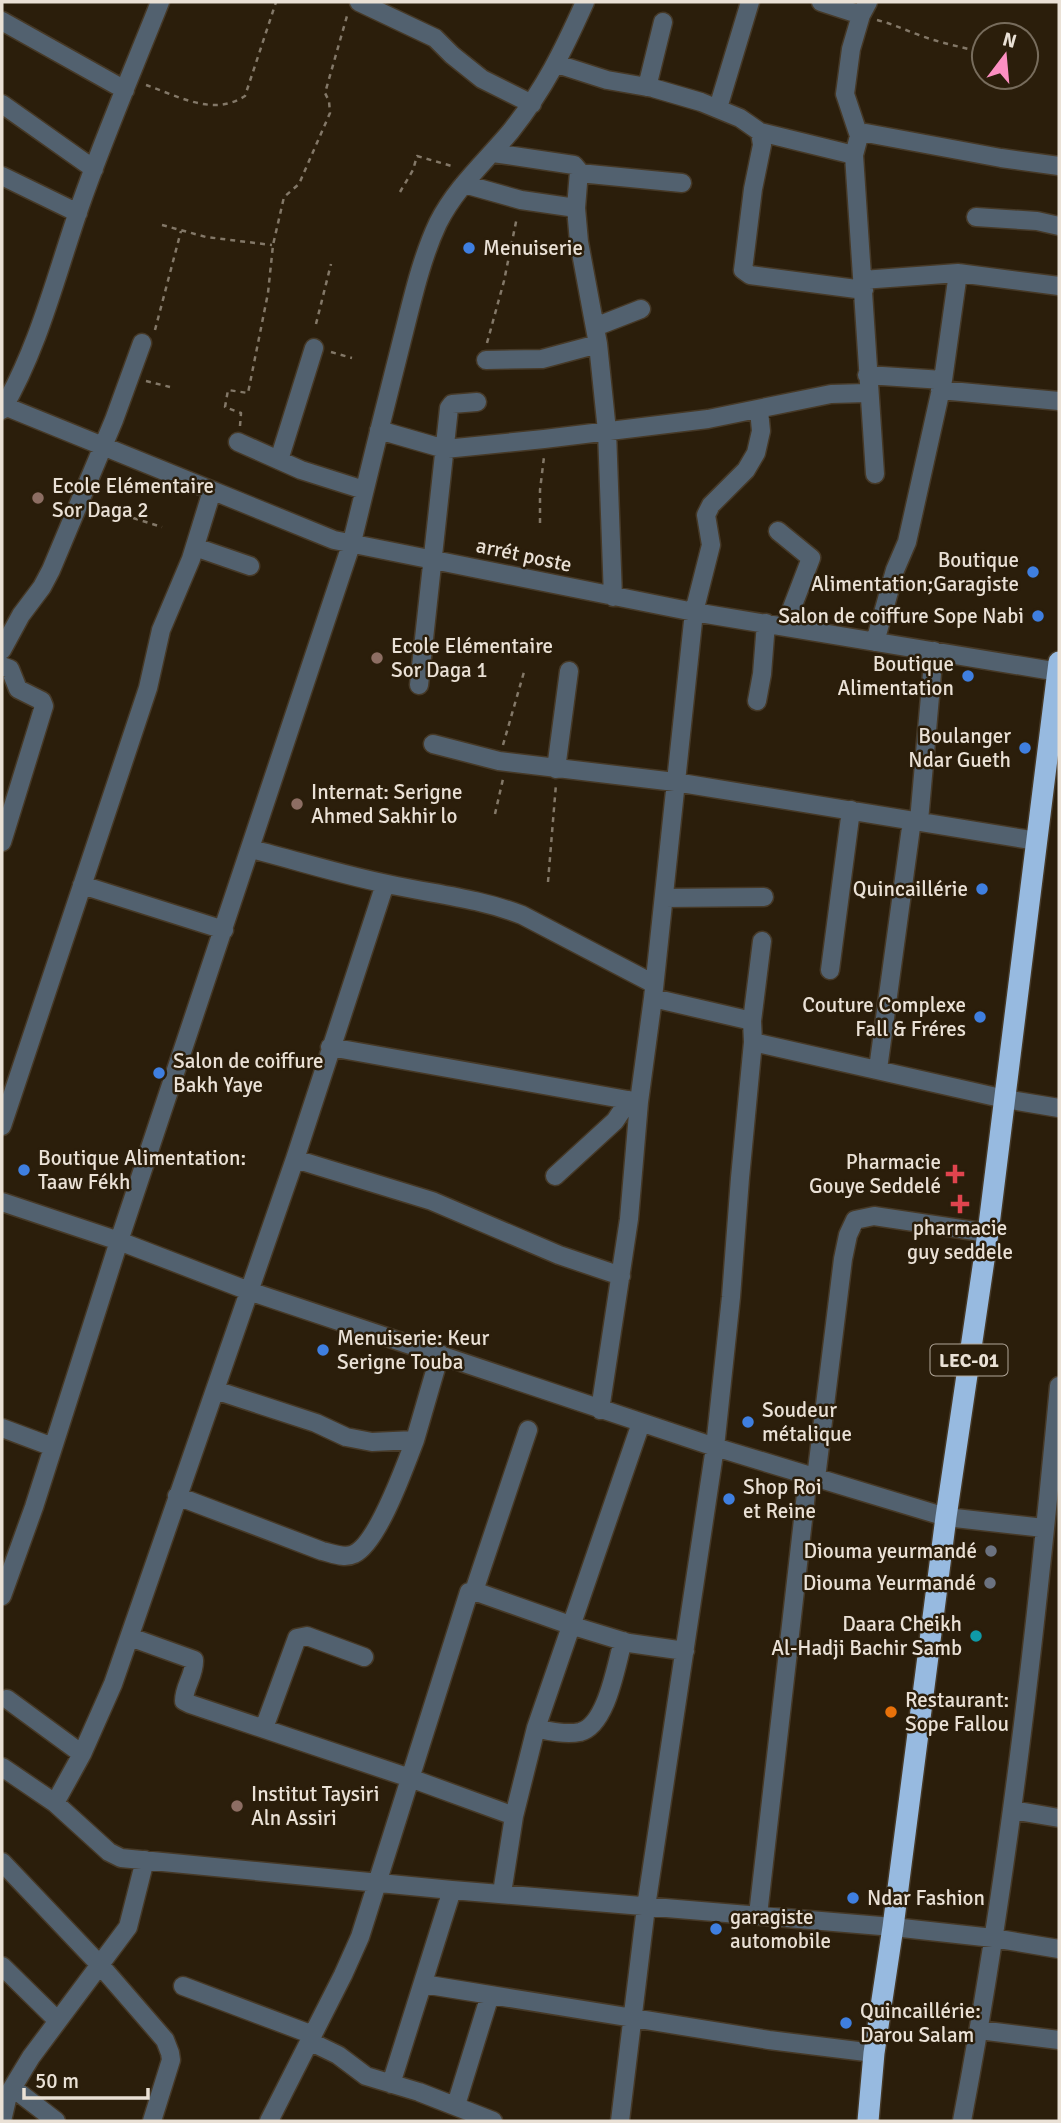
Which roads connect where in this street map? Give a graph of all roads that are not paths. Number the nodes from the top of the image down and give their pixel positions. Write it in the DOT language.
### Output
graph roads {
  1 [pos="160,2"];
  2 [pos="359,2"];
  3 [pos="585,2"];
  4 [pos="750,2"];
  5 [pos="821,2"];
  6 [pos="864,8"];
  7 [pos="2,21"];
  8 [pos="663,22"];
  9 [pos="557,64"];
  10 [pos="127,85"];
  11 [pos="647,87"];
  12 [pos="2,104"];
  13 [pos="532,104"];
  14 [pos="718,108"];
  15 [pos="760,132"];
  16 [pos="859,136"];
  17 [pos="493,153"];
  18 [pos="854,155"];
  19 [pos="1059,166"];
  20 [pos="94,169"];
  21 [pos="579,173"];
  22 [pos="2,176"];
  23 [pos="468,178"];
  24 [pos="682,183"];
  25 [pos="576,208"];
  26 [pos="78,213"];
  27 [pos="976,217"];
  28 [pos="1059,226"];
  29 [pos="958,273"];
  30 [pos="863,285"];
  31 [pos="1059,286"];
  32 [pos="641,309"];
  33 [pos="597,335"];
  34 [pos="142,343"];
  35 [pos="314,348"];
  36 [pos="486,360"];
  37 [pos="867,384"];
  38 [pos="942,385"];
  39 [pos="1059,401"];
  40 [pos="477,402"];
  41 [pos="3,407"];
  42 [pos="759,410"];
  43 [pos="379,430"];
  44 [pos="607,432"];
  45 [pos="238,442"];
  46 [pos="103,447"];
  47 [pos="445,449"];
  48 [pos="279,460"];
  49 [pos="875,474"];
  50 [pos="364,490"];
  51 [pos="212,491"];
  52 [pos="778,531"];
  53 [pos="352,542"];
  54 [pos="195,547"];
  55 [pos="432,558"];
  56 [pos="250,566"];
  57 [pos="613,597"];
  58 [pos="694,612"];
  59 [pos="766,623"];
  60 [pos="785,626"];
  61 [pos="875,642"];
  62 [pos="3,647"];
  63 [pos="934,651"];
  64 [pos="2,666"];
  65 [pos="1059,669"];
  66 [pos="569,671"];
  67 [pos="419,685"];
  68 [pos="757,701"];
  69 [pos="433,744"];
  70 [pos="557,769"];
  71 [pos="675,782"];
  72 [pos="851,810"];
  73 [pos="915,820"];
  74 [pos="1037,841"];
  75 [pos="2,842"];
  76 [pos="251,849"];
  77 [pos="386,884"];
  78 [pos="82,885"];
  79 [pos="764,897"];
  80 [pos="664,898"];
  81 [pos="224,930"];
  82 [pos="762,941"];
  83 [pos="830,970"];
  84 [pos="653,991"];
  85 [pos="752,1021"];
  86 [pos="752,1042"];
  87 [pos="330,1047"];
  88 [pos="878,1069"];
  89 [pos="1005,1099"];
  90 [pos="634,1101"];
  91 [pos="1059,1108"];
  92 [pos="2,1126"];
  93 [pos="295,1159"];
  94 [pos="555,1176"];
  95 [pos="2,1202"];
  96 [pos="988,1233"];
  97 [pos="119,1241"];
  98 [pos="621,1276"];
  99 [pos="249,1291"];
  100 [pos="440,1354"];
  101 [pos="1059,1386"];
  102 [pos="215,1390"];
  103 [pos="600,1410"];
  104 [pos="641,1423"];
  105 [pos="1057,1426"];
  106 [pos="2,1428"];
  107 [pos="528,1430"];
  108 [pos="415,1440"];
  109 [pos="53,1447"];
  110 [pos="715,1447"];
  111 [pos="812,1477"];
  112 [pos="177,1496"];
  113 [pos="947,1517"];
  114 [pos="1050,1517"];
  115 [pos="474,1591"];
  116 [pos="2,1596"];
  117 [pos="570,1625"];
  118 [pos="130,1637"];
  119 [pos="623,1641"];
  120 [pos="685,1651"];
  121 [pos="364,1657"];
  122 [pos="6,1699"];
  123 [pos="264,1728"];
  124 [pos="536,1728"];
  125 [pos="82,1754"];
  126 [pos="2,1768"];
  127 [pos="410,1777"];
  128 [pos="55,1803"];
  129 [pos="1012,1810"];
  130 [pos="514,1816"];
  131 [pos="1059,1818"];
  132 [pos="145,1860"];
  133 [pos="2,1862"];
  134 [pos="378,1883"];
  135 [pos="452,1890"];
  136 [pos="502,1893"];
  137 [pos="646,1907"];
  138 [pos="758,1914"];
  139 [pos="893,1927"];
  140 [pos="993,1938"];
  141 [pos="1059,1949"];
  142 [pos="100,1965"];
  143 [pos="2,1966"];
  144 [pos="423,1984"];
  145 [pos="183,1986"];
  146 [pos="491,1995"];
  147 [pos="633,2018"];
  148 [pos="58,2021"];
  149 [pos="979,2030"];
  150 [pos="311,2038"];
  151 [pos="1059,2040"];
  152 [pos="873,2055"];
  153 [pos="391,2084"];
  154 [pos="8,2091"];
  155 [pos="456,2105"];
  156 [pos="867,2118"];
  157 [pos="2,2121"];
  158 [pos="56,2121"];
  159 [pos="152,2121"];
  160 [pos="269,2121"];
  161 [pos="493,2121"];
  162 [pos="620,2121"];
  163 [pos="962,2121"];
  1 -- 10 [label="street"];
  2 -- 13 [label="street"];
  3 -- 9 [label="street"];
  4 -- 14 [label="street"];
  5 -- 6 [label="street"];
  6 -- 16 [label="street"];
  7 -- 10 [label="street"];
  8 -- 11 [label="street"];
  9 -- 11 [label="street"];
  9 -- 13 [label="street"];
  10 -- 20 [label="street"];
  11 -- 14 [label="street"];
  12 -- 20 [label="street"];
  13 -- 17 [label="street"];
  14 -- 15 [label="street"];
  15 -- 18 [label="street"];
  15 -- 30 [label="street"];
  16 -- 18 [label="street"];
  16 -- 19 [label="street"];
  17 -- 21 [label="street"];
  17 -- 23 [label="street"];
  18 -- 30 [label="street"];
  20 -- 26 [label="street"];
  21 -- 24 [label="street"];
  21 -- 25 [label="street"];
  22 -- 26 [label="street"];
  23 -- 25 [label="street"];
  23 -- 43 [label="street"];
  25 -- 33 [label="street"];
  26 -- 41 [label="street"];
  27 -- 28 [label="street"];
  29 -- 30 [label="street"];
  29 -- 31 [label="street"];
  29 -- 38 [label="street"];
  30 -- 37 [label="street"];
  32 -- 33 [label="street"];
  33 -- 36 [label="street"];
  33 -- 44 [label="street"];
  34 -- 46 [label="street"];
  35 -- 48 [label="street"];
  37 -- 38 [label="street"];
  37 -- 42 [label="street"];
  37 -- 49 [label="street"];
  38 -- 39 [label="street"];
  38 -- 61 [label="street"];
  40 -- 47 [label="street"];
  41 -- 46 [label="street, arrét poste"];
  42 -- 44 [label="street"];
  42 -- 58 [label="street"];
  43 -- 47 [label="street"];
  43 -- 50 [label="street"];
  44 -- 47 [label="street"];
  44 -- 57 [label="street"];
  45 -- 48 [label="street"];
  46 -- 51 [label="street, arrét poste"];
  46 -- 62 [label="street"];
  47 -- 55 [label="street"];
  48 -- 50 [label="street"];
  50 -- 53 [label="street"];
  51 -- 53 [label="street, arrét poste"];
  51 -- 54 [label="street"];
  52 -- 60 [label="street"];
  53 -- 55 [label="street, arrét poste"];
  53 -- 76 [label="street"];
  54 -- 56 [label="street"];
  54 -- 78 [label="street"];
  55 -- 57 [label="street, arrét poste"];
  55 -- 67 [label="street"];
  57 -- 58 [label="street, arrét poste"];
  58 -- 59 [label="street, arrét poste"];
  58 -- 71 [label="street"];
  59 -- 60 [label="street, arrét poste"];
  59 -- 68 [label="street"];
  60 -- 61 [label="street, arrét poste"];
  61 -- 63 [label="street, arrét poste"];
  63 -- 65 [label="street, arrét poste"];
  63 -- 73 [label="street"];
  64 -- 75 [label="street"];
  65 -- 74 [label="highway, LEC-01"];
  66 -- 70 [label="street"];
  69 -- 70 [label="street"];
  70 -- 71 [label="street"];
  71 -- 72 [label="street"];
  71 -- 80 [label="street"];
  72 -- 73 [label="street"];
  72 -- 83 [label="street"];
  73 -- 74 [label="street"];
  73 -- 88 [label="street"];
  74 -- 89 [label="highway, LEC-01"];
  76 -- 77 [label="street"];
  76 -- 81 [label="street"];
  77 -- 84 [label="street"];
  77 -- 87 [label="street"];
  78 -- 81 [label="street"];
  78 -- 92 [label="street"];
  79 -- 80 [label="street"];
  80 -- 84 [label="street"];
  81 -- 97 [label="street"];
  82 -- 85 [label="street"];
  84 -- 85 [label="street"];
  84 -- 90 [label="street"];
  85 -- 86 [label="street"];
  86 -- 88 [label="street"];
  86 -- 110 [label="street"];
  87 -- 90 [label="street"];
  87 -- 93 [label="street"];
  88 -- 89 [label="street"];
  89 -- 91 [label="street"];
  89 -- 96 [label="highway, LEC-01"];
  90 -- 94 [label="street"];
  90 -- 98 [label="street"];
  93 -- 98 [label="street"];
  93 -- 99 [label="street"];
  95 -- 97 [label="street"];
  96 -- 111 [label="street"];
  96 -- 113 [label="highway, LEC-01"];
  97 -- 99 [label="street"];
  97 -- 109 [label="street"];
  98 -- 103 [label="street"];
  99 -- 100 [label="street"];
  99 -- 102 [label="street"];
  100 -- 103 [label="street"];
  100 -- 108 [label="street"];
  101 -- 105 [label="street"];
  102 -- 108 [label="street"];
  102 -- 112 [label="street"];
  103 -- 104 [label="street"];
  104 -- 110 [label="street"];
  104 -- 117 [label="street"];
  105 -- 114 [label="street"];
  106 -- 109 [label="street"];
  107 -- 115 [label="street"];
  108 -- 112 [label="street"];
  109 -- 116 [label="street"];
  110 -- 111 [label="street"];
  110 -- 120 [label="street"];
  111 -- 113 [label="street"];
  111 -- 138 [label="street"];
  112 -- 118 [label="street"];
  113 -- 114 [label="street"];
  113 -- 139 [label="highway, LEC-01"];
  114 -- 129 [label="street"];
  115 -- 117 [label="street"];
  115 -- 127 [label="street"];
  117 -- 119 [label="street"];
  117 -- 124 [label="street"];
  118 -- 123 [label="street"];
  118 -- 125 [label="street"];
  119 -- 120 [label="street"];
  119 -- 124 [label="street"];
  120 -- 137 [label="street"];
  121 -- 123 [label="street"];
  122 -- 125 [label="street"];
  123 -- 127 [label="street"];
  124 -- 130 [label="street"];
  125 -- 128 [label="street"];
  126 -- 128 [label="street"];
  127 -- 130 [label="street"];
  127 -- 134 [label="street"];
  128 -- 132 [label="street"];
  129 -- 131 [label="street"];
  129 -- 140 [label="street"];
  130 -- 136 [label="street"];
  132 -- 134 [label="street"];
  132 -- 142 [label="street"];
  133 -- 142 [label="street"];
  134 -- 135 [label="street"];
  134 -- 150 [label="street"];
  135 -- 136 [label="street"];
  135 -- 144 [label="street"];
  136 -- 137 [label="street"];
  137 -- 138 [label="street"];
  137 -- 147 [label="street"];
  138 -- 139 [label="street"];
  139 -- 140 [label="street"];
  139 -- 152 [label="highway, LEC-01"];
  140 -- 141 [label="street"];
  140 -- 149 [label="street"];
  142 -- 148 [label="street"];
  142 -- 159 [label="street"];
  143 -- 148 [label="street"];
  144 -- 146 [label="street"];
  144 -- 153 [label="street"];
  145 -- 150 [label="street"];
  146 -- 147 [label="street"];
  146 -- 155 [label="street"];
  147 -- 152 [label="street"];
  147 -- 162 [label="street"];
  148 -- 154 [label="street"];
  149 -- 151 [label="street"];
  149 -- 163 [label="street"];
  150 -- 153 [label="street"];
  150 -- 160 [label="street"];
  152 -- 156 [label="highway, LEC-01"];
  153 -- 155 [label="street"];
  154 -- 157 [label="street"];
  154 -- 158 [label="street"];
  155 -- 161 [label="street"];
}
